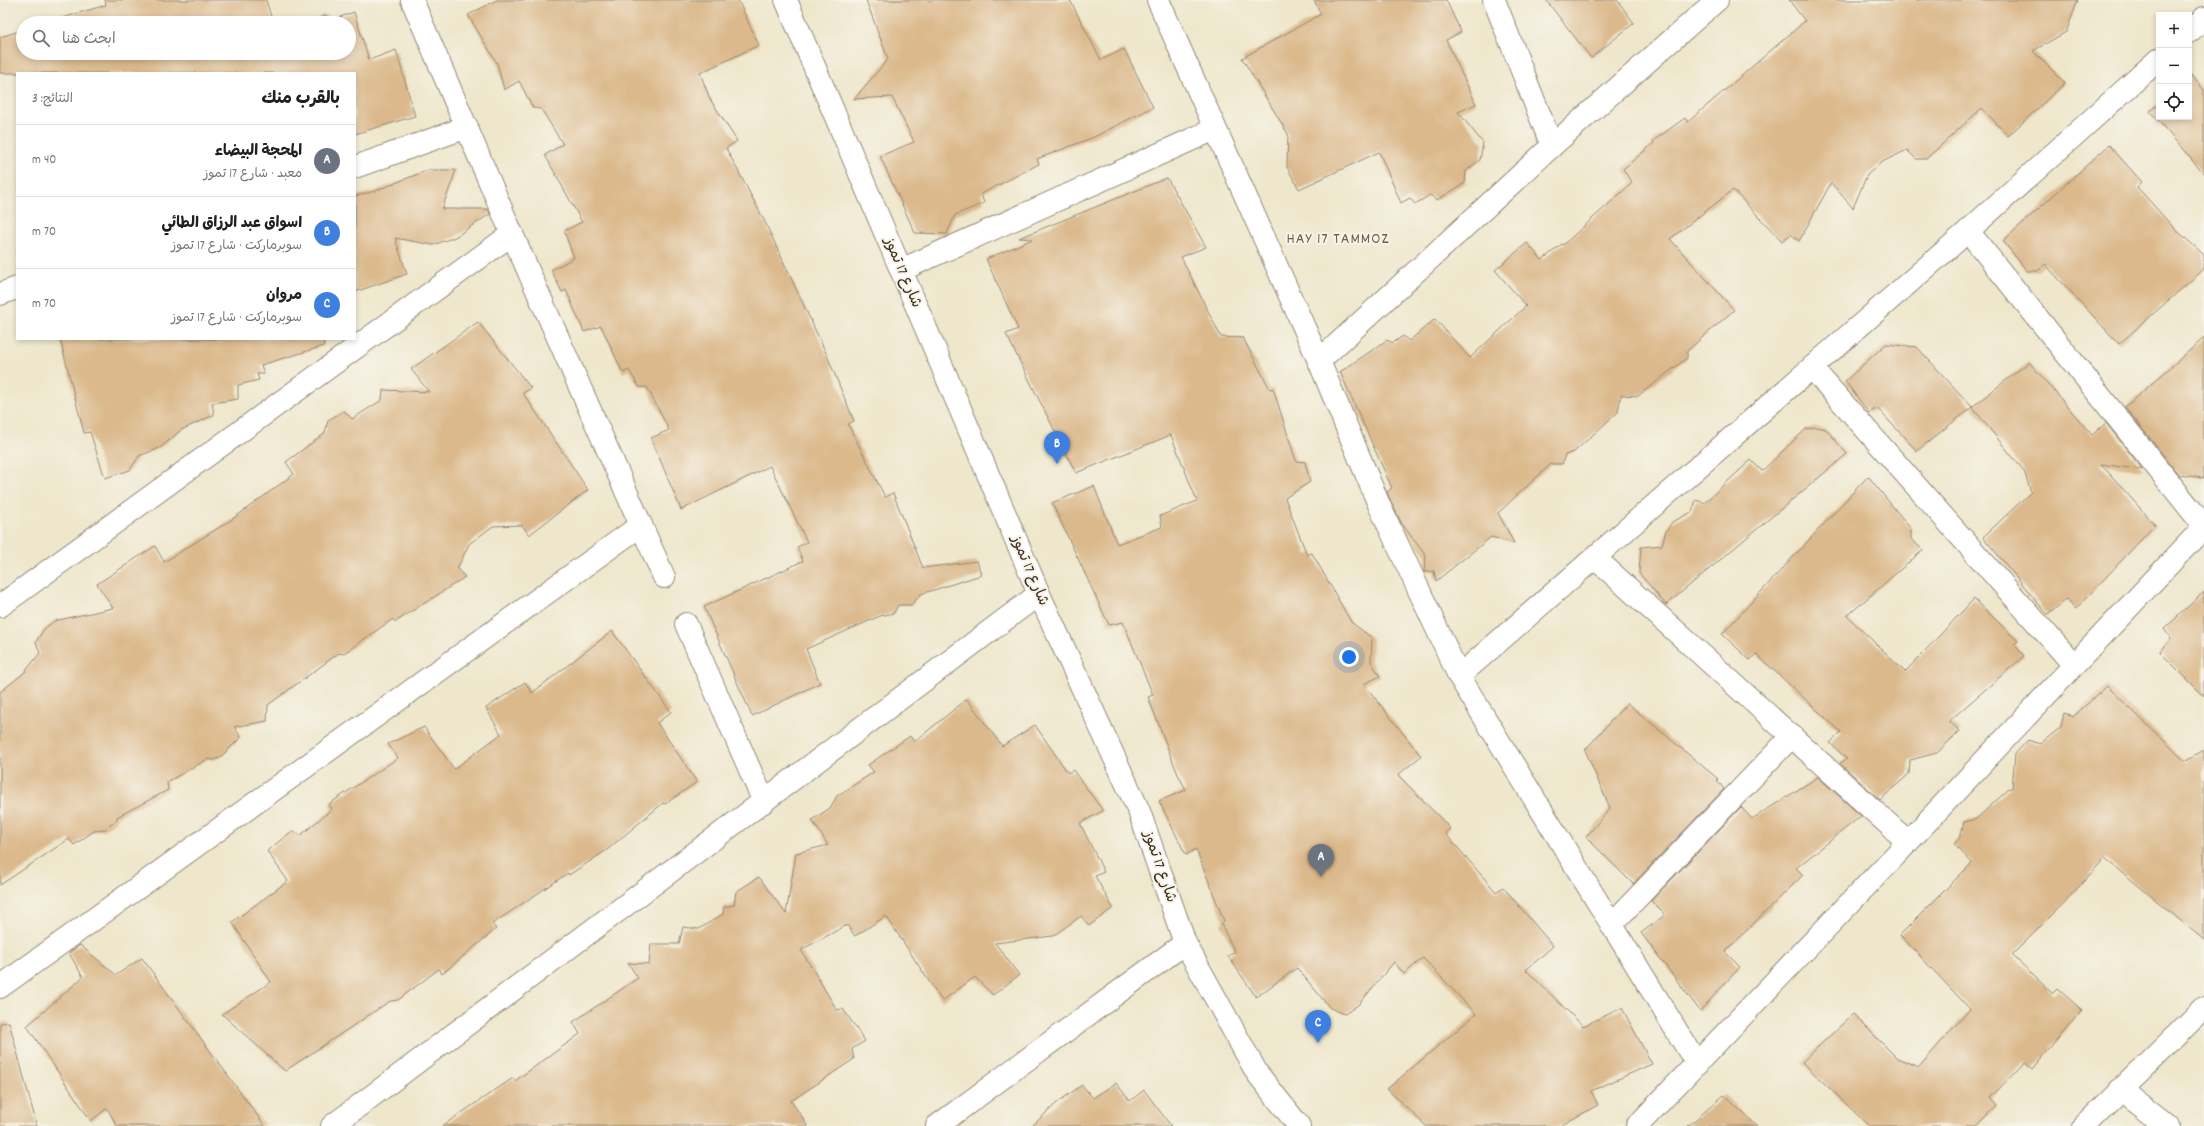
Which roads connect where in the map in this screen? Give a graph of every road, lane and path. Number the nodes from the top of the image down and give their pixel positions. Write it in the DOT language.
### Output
graph roads {
  1 [pos="412,0"];
  2 [pos="786,0"];
  3 [pos="1158,0"];
  4 [pos="1494,0"];
  5 [pos="1717,0"];
  6 [pos="2204,18"];
  7 [pos="2192,29"];
  8 [pos="2156,62"];
  9 [pos="467,127"];
  10 [pos="1215,129"];
  11 [pos="1552,146"];
  12 [pos="356,167"];
  13 [pos="1968,231"];
  14 [pos="512,234"];
  15 [pos="901,270"];
  16 [pos="16,288"];
  17 [pos="0,294"];
  18 [pos="1320,361"];
  19 [pos="1812,368"];
  20 [pos="641,525"];
  21 [pos="2204,526"];
  22 [pos="1596,558"];
  23 [pos="664,577"];
  24 [pos="1039,594"];
  25 [pos="0,606"];
  26 [pos="686,624"];
  27 [pos="2074,665"];
  28 [pos="1459,676"];
  29 [pos="1792,736"];
  30 [pos="764,802"];
  31 [pos="1908,842"];
  32 [pos="1611,925"];
  33 [pos="1185,943"];
  34 [pos="0,987"];
  35 [pos="2204,1008"];
  36 [pos="1698,1064"];
  37 [pos="2120,1089"];
  38 [pos="332,1126"];
  39 [pos="937,1126"];
  40 [pos="1299,1126"];
  41 [pos="1638,1126"];
  42 [pos="2084,1126"];
  43 [pos="2167,1126"];
  1 -- 9 [label="street"];
  2 -- 15 [label="street, شارع 17 تموز"];
  3 -- 10 [label="street"];
  4 -- 11 [label="street"];
  5 -- 11 [label="street"];
  6 -- 7 [label="street"];
  8 -- 13 [label="street"];
  9 -- 12 [label="street"];
  9 -- 14 [label="street"];
  10 -- 15 [label="street"];
  10 -- 18 [label="street"];
  11 -- 18 [label="street"];
  13 -- 19 [label="street"];
  13 -- 21 [label="street"];
  14 -- 20 [label="street"];
  14 -- 25 [label="street"];
  15 -- 24 [label="street, شارع 17 تموز"];
  16 -- 17 [label="street"];
  18 -- 28 [label="street"];
  19 -- 22 [label="street"];
  19 -- 27 [label="street"];
  20 -- 23 [label="street"];
  20 -- 34 [label="street"];
  21 -- 27 [label="street"];
  22 -- 28 [label="street"];
  22 -- 29 [label="street"];
  24 -- 30 [label="street"];
  24 -- 33 [label="street, شارع 17 تموز"];
  26 -- 30 [label="street"];
  27 -- 31 [label="street"];
  28 -- 32 [label="street"];
  29 -- 31 [label="street"];
  29 -- 32 [label="street"];
  30 -- 38 [label="street"];
  31 -- 36 [label="street"];
  32 -- 36 [label="street"];
  33 -- 39 [label="street"];
  33 -- 40 [label="street, شارع 17 تموز"];
  35 -- 37 [label="street"];
  36 -- 41 [label="street"];
  37 -- 42 [label="street"];
  37 -- 43 [label="street"];
}
